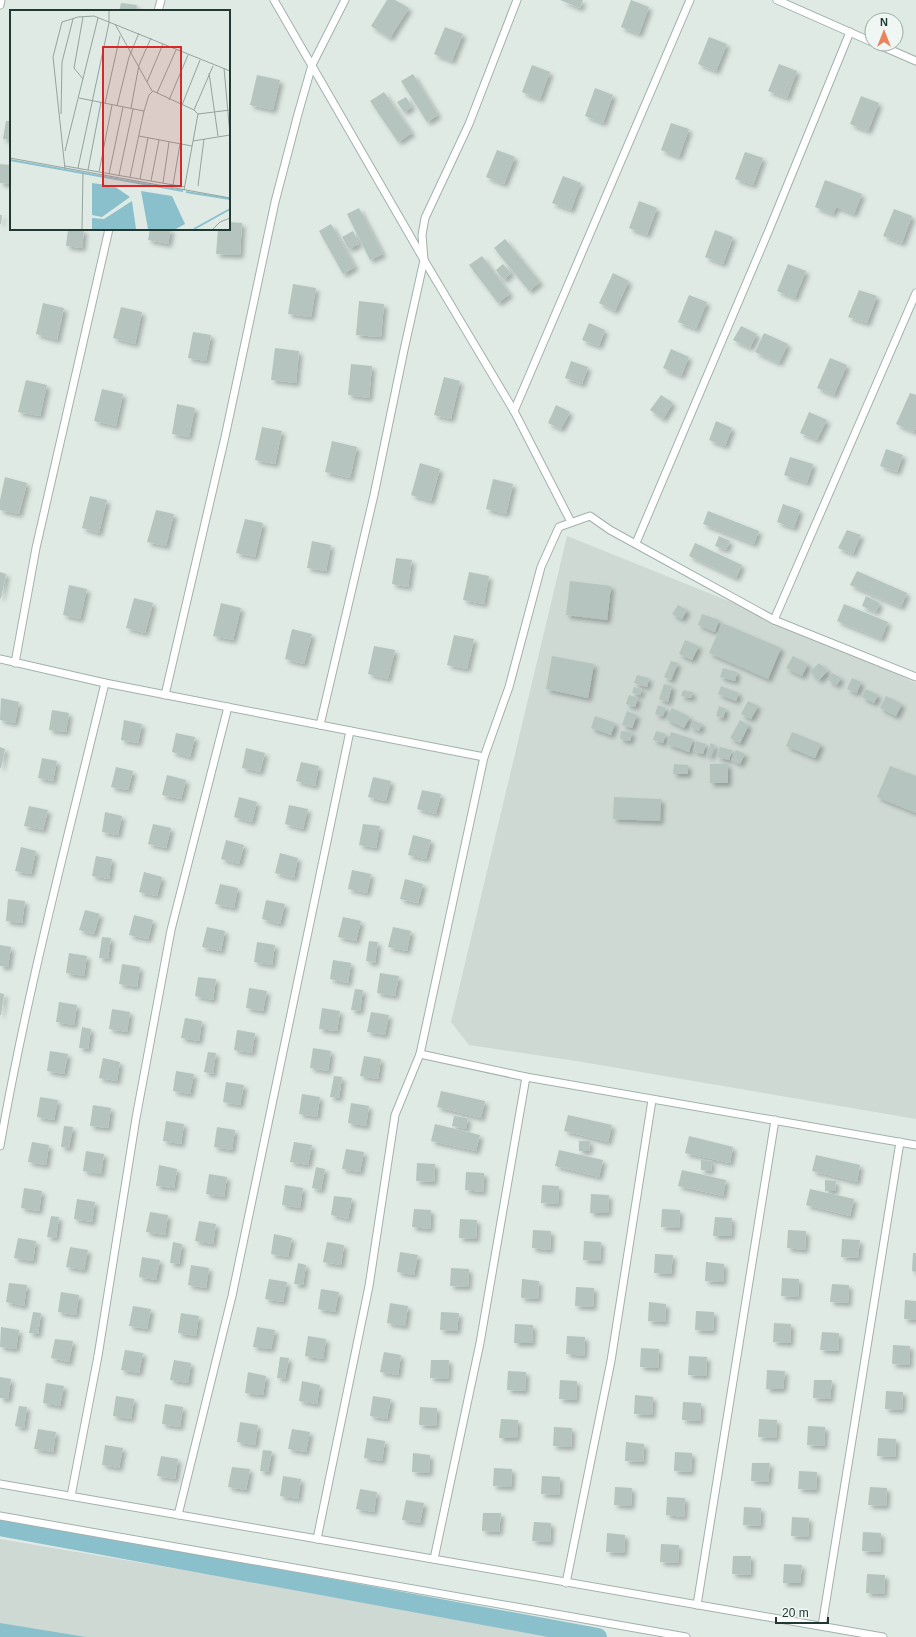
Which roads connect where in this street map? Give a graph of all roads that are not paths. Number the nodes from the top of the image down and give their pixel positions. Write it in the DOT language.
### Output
graph roads {
  1 [pos="1,0"];
  2 [pos="161,0"];
  3 [pos="274,0"];
  4 [pos="344,0"];
  5 [pos="516,0"];
  6 [pos="690,0"];
  7 [pos="776,0"];
  8 [pos="0,5"];
  9 [pos="158,10"];
  10 [pos="850,32"];
  11 [pos="864,38"];
  12 [pos="895,52"];
  13 [pos="916,61"];
  14 [pos="312,65"];
  15 [pos="109,230"];
  16 [pos="424,260"];
  17 [pos="916,293"];
  18 [pos="514,411"];
  19 [pos="571,522"];
  20 [pos="636,543"];
  21 [pos="774,620"];
  22 [pos="0,660"];
  23 [pos="15,663"];
  24 [pos="916,677"];
  25 [pos="105,683"];
  26 [pos="164,695"];
  27 [pos="228,707"];
  28 [pos="320,725"];
  29 [pos="350,730"];
  30 [pos="484,757"];
  31 [pos="420,1054"];
  32 [pos="526,1077"];
  33 [pos="652,1100"];
  34 [pos="774,1120"];
  35 [pos="900,1142"];
  36 [pos="916,1145"];
  37 [pos="0,1146"];
  38 [pos="0,1484"];
  39 [pos="71,1496"];
  40 [pos="178,1515"];
  41 [pos="0,1516"];
  42 [pos="316,1539"];
  43 [pos="434,1559"];
  44 [pos="566,1583"];
  45 [pos="697,1605"];
  46 [pos="822,1626"];
  47 [pos="686,1637"];
  48 [pos="883,1637"];
  1 -- 8 [label="lane"];
  2 -- 9 [label="lane"];
  3 -- 14 [label="lane"];
  4 -- 14 [label="lane"];
  5 -- 16 [label="lane"];
  6 -- 18 [label="lane"];
  7 -- 10 [label="lane"];
  10 -- 11 [label="lane"];
  10 -- 20 [label="lane"];
  12 -- 13 [label="lane"];
  14 -- 16 [label="lane"];
  14 -- 26 [label="lane"];
  15 -- 23 [label="lane"];
  16 -- 18 [label="lane"];
  16 -- 28 [label="lane"];
  17 -- 21 [label="lane"];
  18 -- 19 [label="lane"];
  19 -- 20 [label="lane"];
  19 -- 30 [label="lane"];
  20 -- 21 [label="lane"];
  21 -- 24 [label="lane"];
  22 -- 23 [label="lane"];
  23 -- 25 [label="lane"];
  25 -- 26 [label="lane"];
  25 -- 37 [label="lane"];
  26 -- 27 [label="lane"];
  27 -- 28 [label="lane"];
  27 -- 39 [label="lane"];
  28 -- 29 [label="lane"];
  29 -- 30 [label="lane"];
  29 -- 40 [label="lane"];
  30 -- 31 [label="lane"];
  31 -- 32 [label="lane"];
  31 -- 42 [label="lane"];
  32 -- 33 [label="lane"];
  32 -- 43 [label="lane"];
  33 -- 34 [label="lane"];
  33 -- 44 [label="lane"];
  34 -- 35 [label="lane"];
  34 -- 45 [label="lane"];
  35 -- 36 [label="lane"];
  35 -- 46 [label="lane"];
  38 -- 39 [label="lane"];
  39 -- 40 [label="lane"];
  40 -- 42 [label="lane"];
  41 -- 47 [label="lane"];
  42 -- 43 [label="lane"];
  43 -- 44 [label="lane"];
  44 -- 45 [label="lane"];
  45 -- 46 [label="lane"];
  46 -- 48 [label="lane"];
}
